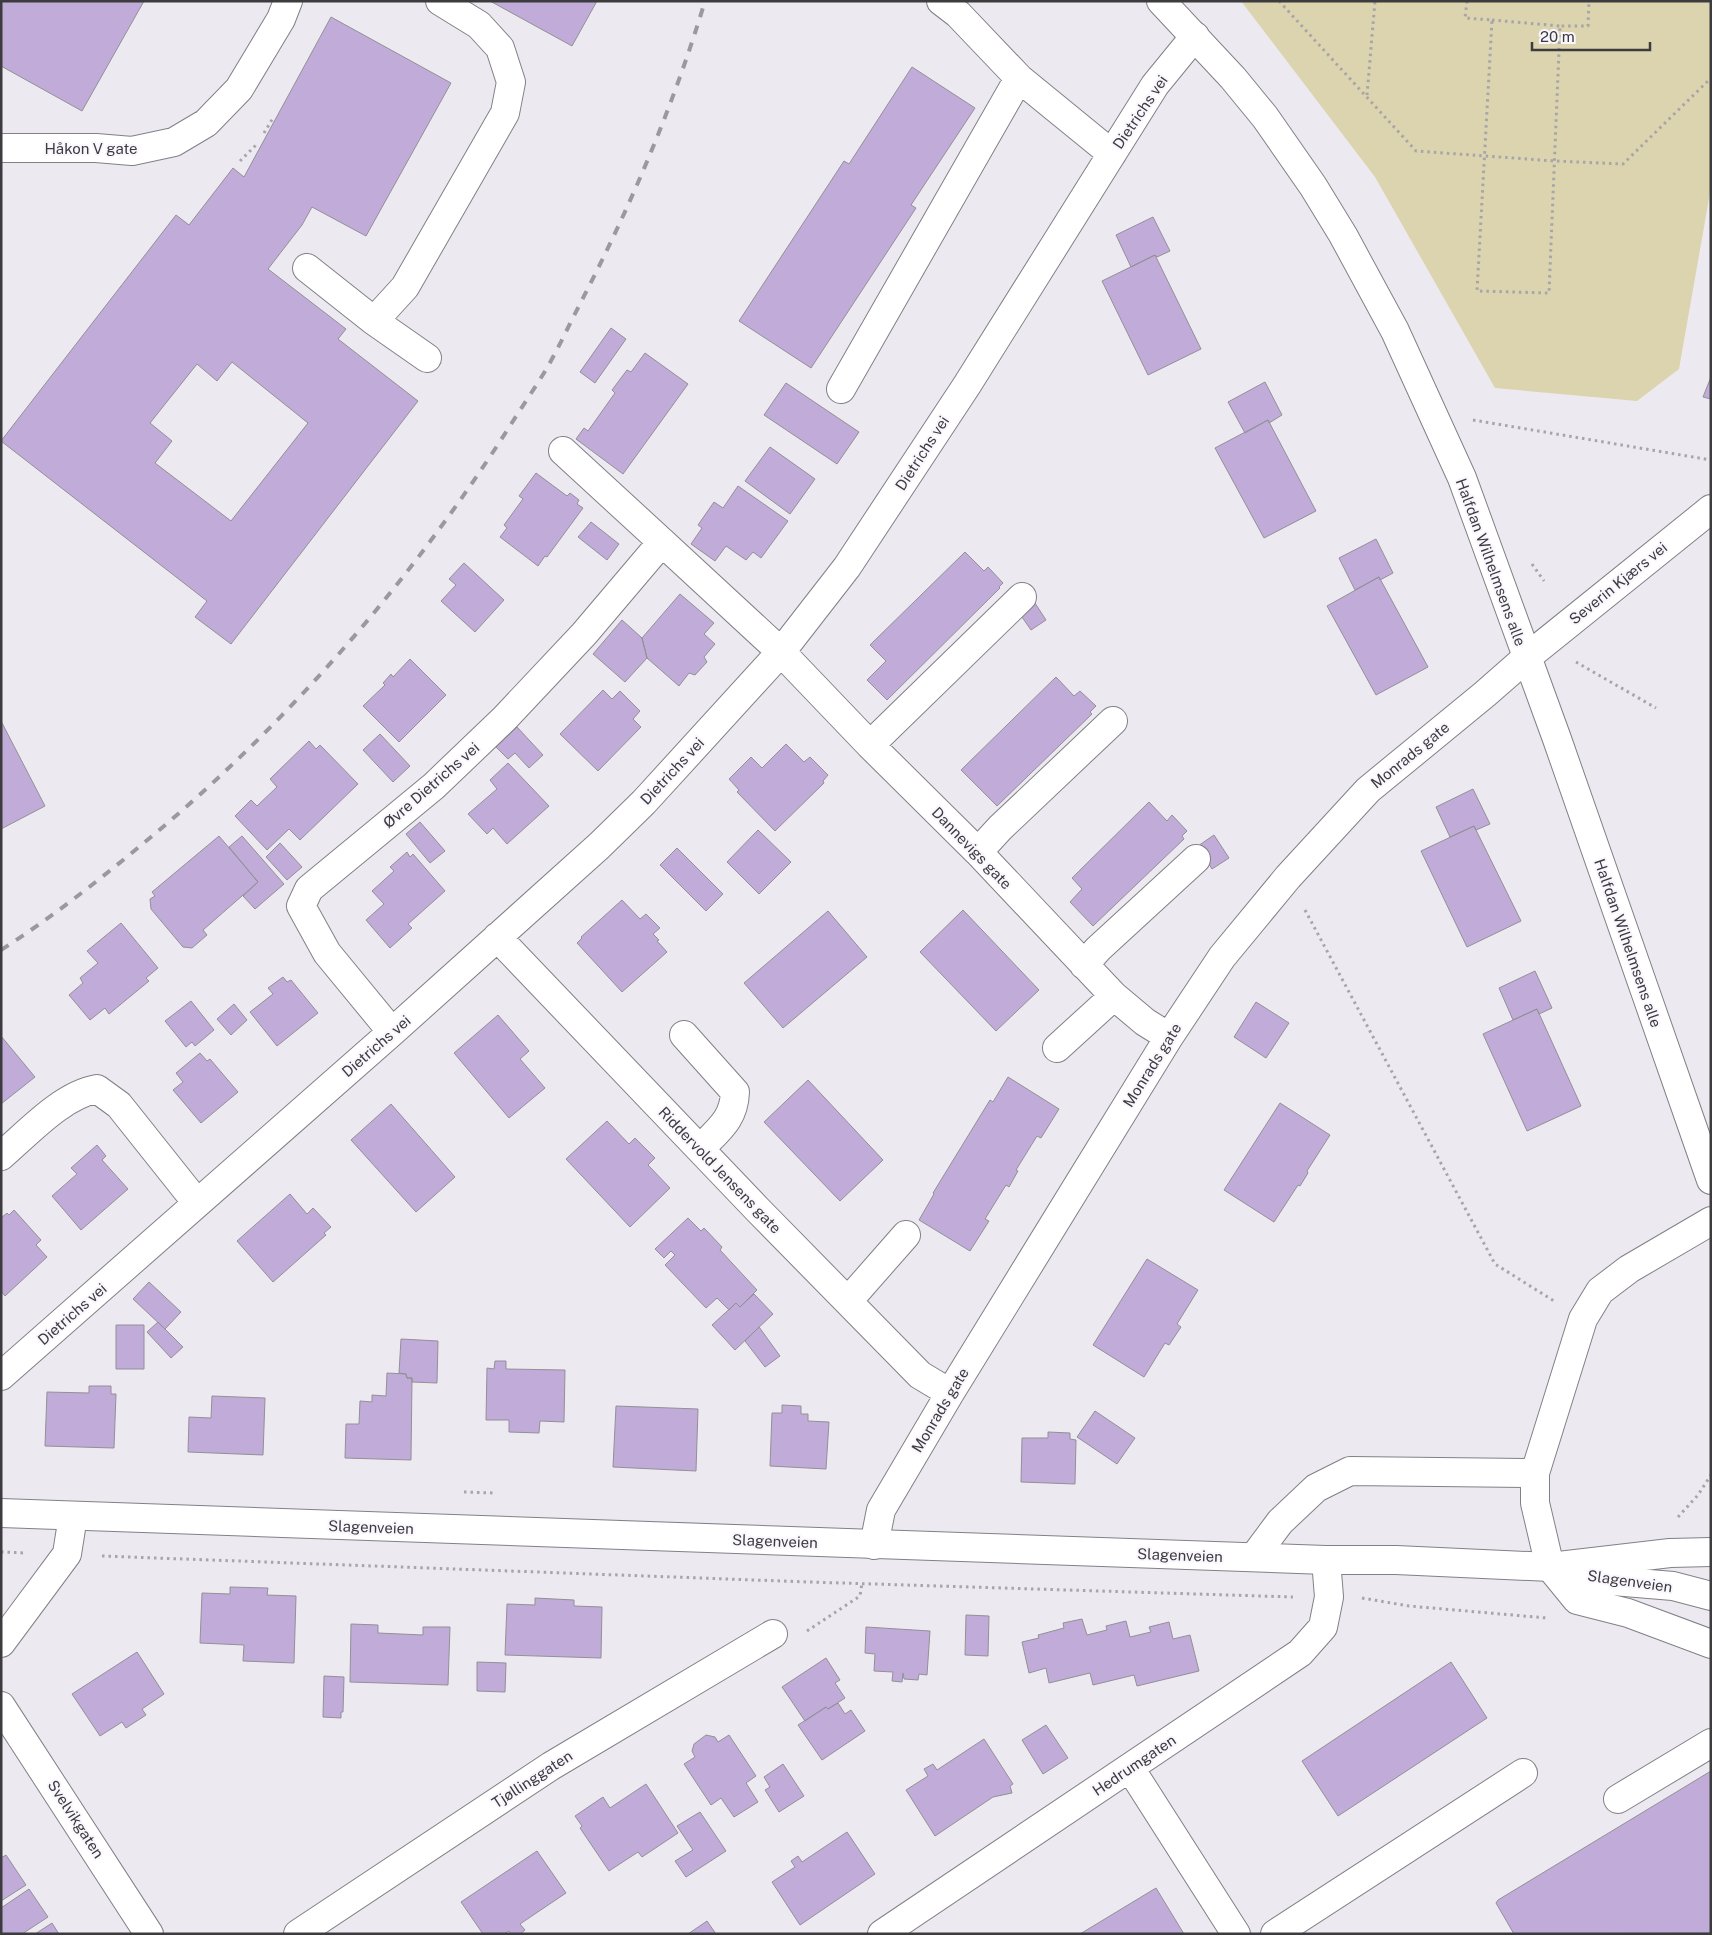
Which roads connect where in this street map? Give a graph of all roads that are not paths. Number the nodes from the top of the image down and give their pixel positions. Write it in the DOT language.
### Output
graph roads {
  1 [pos="288,1"];
  2 [pos="440,1"];
  3 [pos="1162,1"];
  4 [pos="955,5"];
  5 [pos="1195,36"];
  6 [pos="1019,78"];
  7 [pos="1,148"];
  8 [pos="1112,154"];
  9 [pos="307,268"];
  10 [pos="374,321"];
  11 [pos="427,358"];
  12 [pos="841,389"];
  13 [pos="563,451"];
  14 [pos="1711,508"];
  15 [pos="662,542"];
  16 [pos="1022,596"];
  17 [pos="782,652"];
  18 [pos="1526,658"];
  19 [pos="1113,721"];
  20 [pos="870,745"];
  21 [pos="978,852"];
  22 [pos="1196,859"];
  23 [pos="497,937"];
  24 [pos="1084,964"];
  25 [pos="1114,996"];
  26 [pos="392,1032"];
  27 [pos="684,1035"];
  28 [pos="1169,1037"];
  29 [pos="1057,1048"];
  30 [pos="700,1149"];
  31 [pos="1,1156"];
  32 [pos="1711,1180"];
  33 [pos="197,1203"];
  34 [pos="1711,1221"];
  35 [pos="906,1235"];
  36 [pos="848,1301"];
  37 [pos="1,1376"];
  38 [pos="950,1393"];
  39 [pos="1535,1472"];
  40 [pos="1,1513"];
  41 [pos="73,1516"];
  42 [pos="874,1544"];
  43 [pos="1711,1552"];
  44 [pos="1254,1557"];
  45 [pos="1326,1560"];
  46 [pos="1550,1567"];
  47 [pos="1711,1596"];
  48 [pos="773,1634"];
  49 [pos="1,1642"];
  50 [pos="1711,1644"];
  51 [pos="1,1706"];
  52 [pos="1711,1743"];
  53 [pos="1130,1768"];
  54 [pos="1522,1773"];
  55 [pos="1618,1799"];
  56 [pos="149,1934"];
  57 [pos="298,1934"];
  58 [pos="882,1934"];
  59 [pos="1236,1934"];
  60 [pos="1275,1934"];
  1 -- 7 [label="street, Håkon V gate"];
  2 -- 10 [label="street"];
  3 -- 5 [label="street, Halfdan Wilhelmsens alle"];
  4 -- 6 [label="street"];
  5 -- 8 [label="street, Dietrichs vei"];
  5 -- 18 [label="street, Halfdan Wilhelmsens alle"];
  6 -- 8 [label="street"];
  6 -- 12 [label="street"];
  8 -- 17 [label="street, Dietrichs vei"];
  9 -- 10 [label="street"];
  10 -- 11 [label="street"];
  13 -- 15 [label="street"];
  14 -- 18 [label="street, Severin Kjærs vei"];
  15 -- 17 [label="street"];
  15 -- 26 [label="street, Øvre Dietrichs vei"];
  16 -- 20 [label="street"];
  17 -- 20 [label="street, Dannevigs gate"];
  17 -- 23 [label="street, Dietrichs vei"];
  18 -- 28 [label="street, Monrads gate"];
  18 -- 32 [label="street, Halfdan Wilhelmsens alle"];
  19 -- 21 [label="street"];
  20 -- 21 [label="street, Dannevigs gate"];
  21 -- 24 [label="street, Dannevigs gate"];
  22 -- 24 [label="street"];
  23 -- 26 [label="street, Dietrichs vei"];
  23 -- 30 [label="street, Riddervold Jensens gate"];
  24 -- 25 [label="street, Dannevigs gate"];
  25 -- 28 [label="street, Dannevigs gate"];
  25 -- 29 [label="street"];
  26 -- 33 [label="street, Dietrichs vei"];
  27 -- 30 [label="street"];
  28 -- 38 [label="street, Monrads gate"];
  30 -- 36 [label="street, Riddervold Jensens gate"];
  31 -- 33 [label="street"];
  33 -- 37 [label="street, Dietrichs vei"];
  34 -- 39 [label="street"];
  35 -- 36 [label="street"];
  36 -- 38 [label="street, Riddervold Jensens gate"];
  38 -- 42 [label="street, Monrads gate"];
  39 -- 44 [label="street"];
  39 -- 46 [label="street"];
  40 -- 41 [label="street, Slagenveien"];
  41 -- 42 [label="street, Slagenveien"];
  41 -- 49 [label="street"];
  42 -- 44 [label="street, Slagenveien"];
  43 -- 46 [label="street, Slagenveien"];
  44 -- 45 [label="street, Slagenveien"];
  45 -- 46 [label="street, Slagenveien"];
  45 -- 53 [label="street, Hedrumgaten"];
  46 -- 47 [label="street, Slagenveien"];
  46 -- 50 [label="street"];
  48 -- 57 [label="street, Tjøllinggaten"];
  51 -- 56 [label="street, Svelvikgaten"];
  52 -- 55 [label="street"];
  53 -- 58 [label="street, Hedrumgaten"];
  53 -- 59 [label="street"];
  54 -- 60 [label="street"];
}
